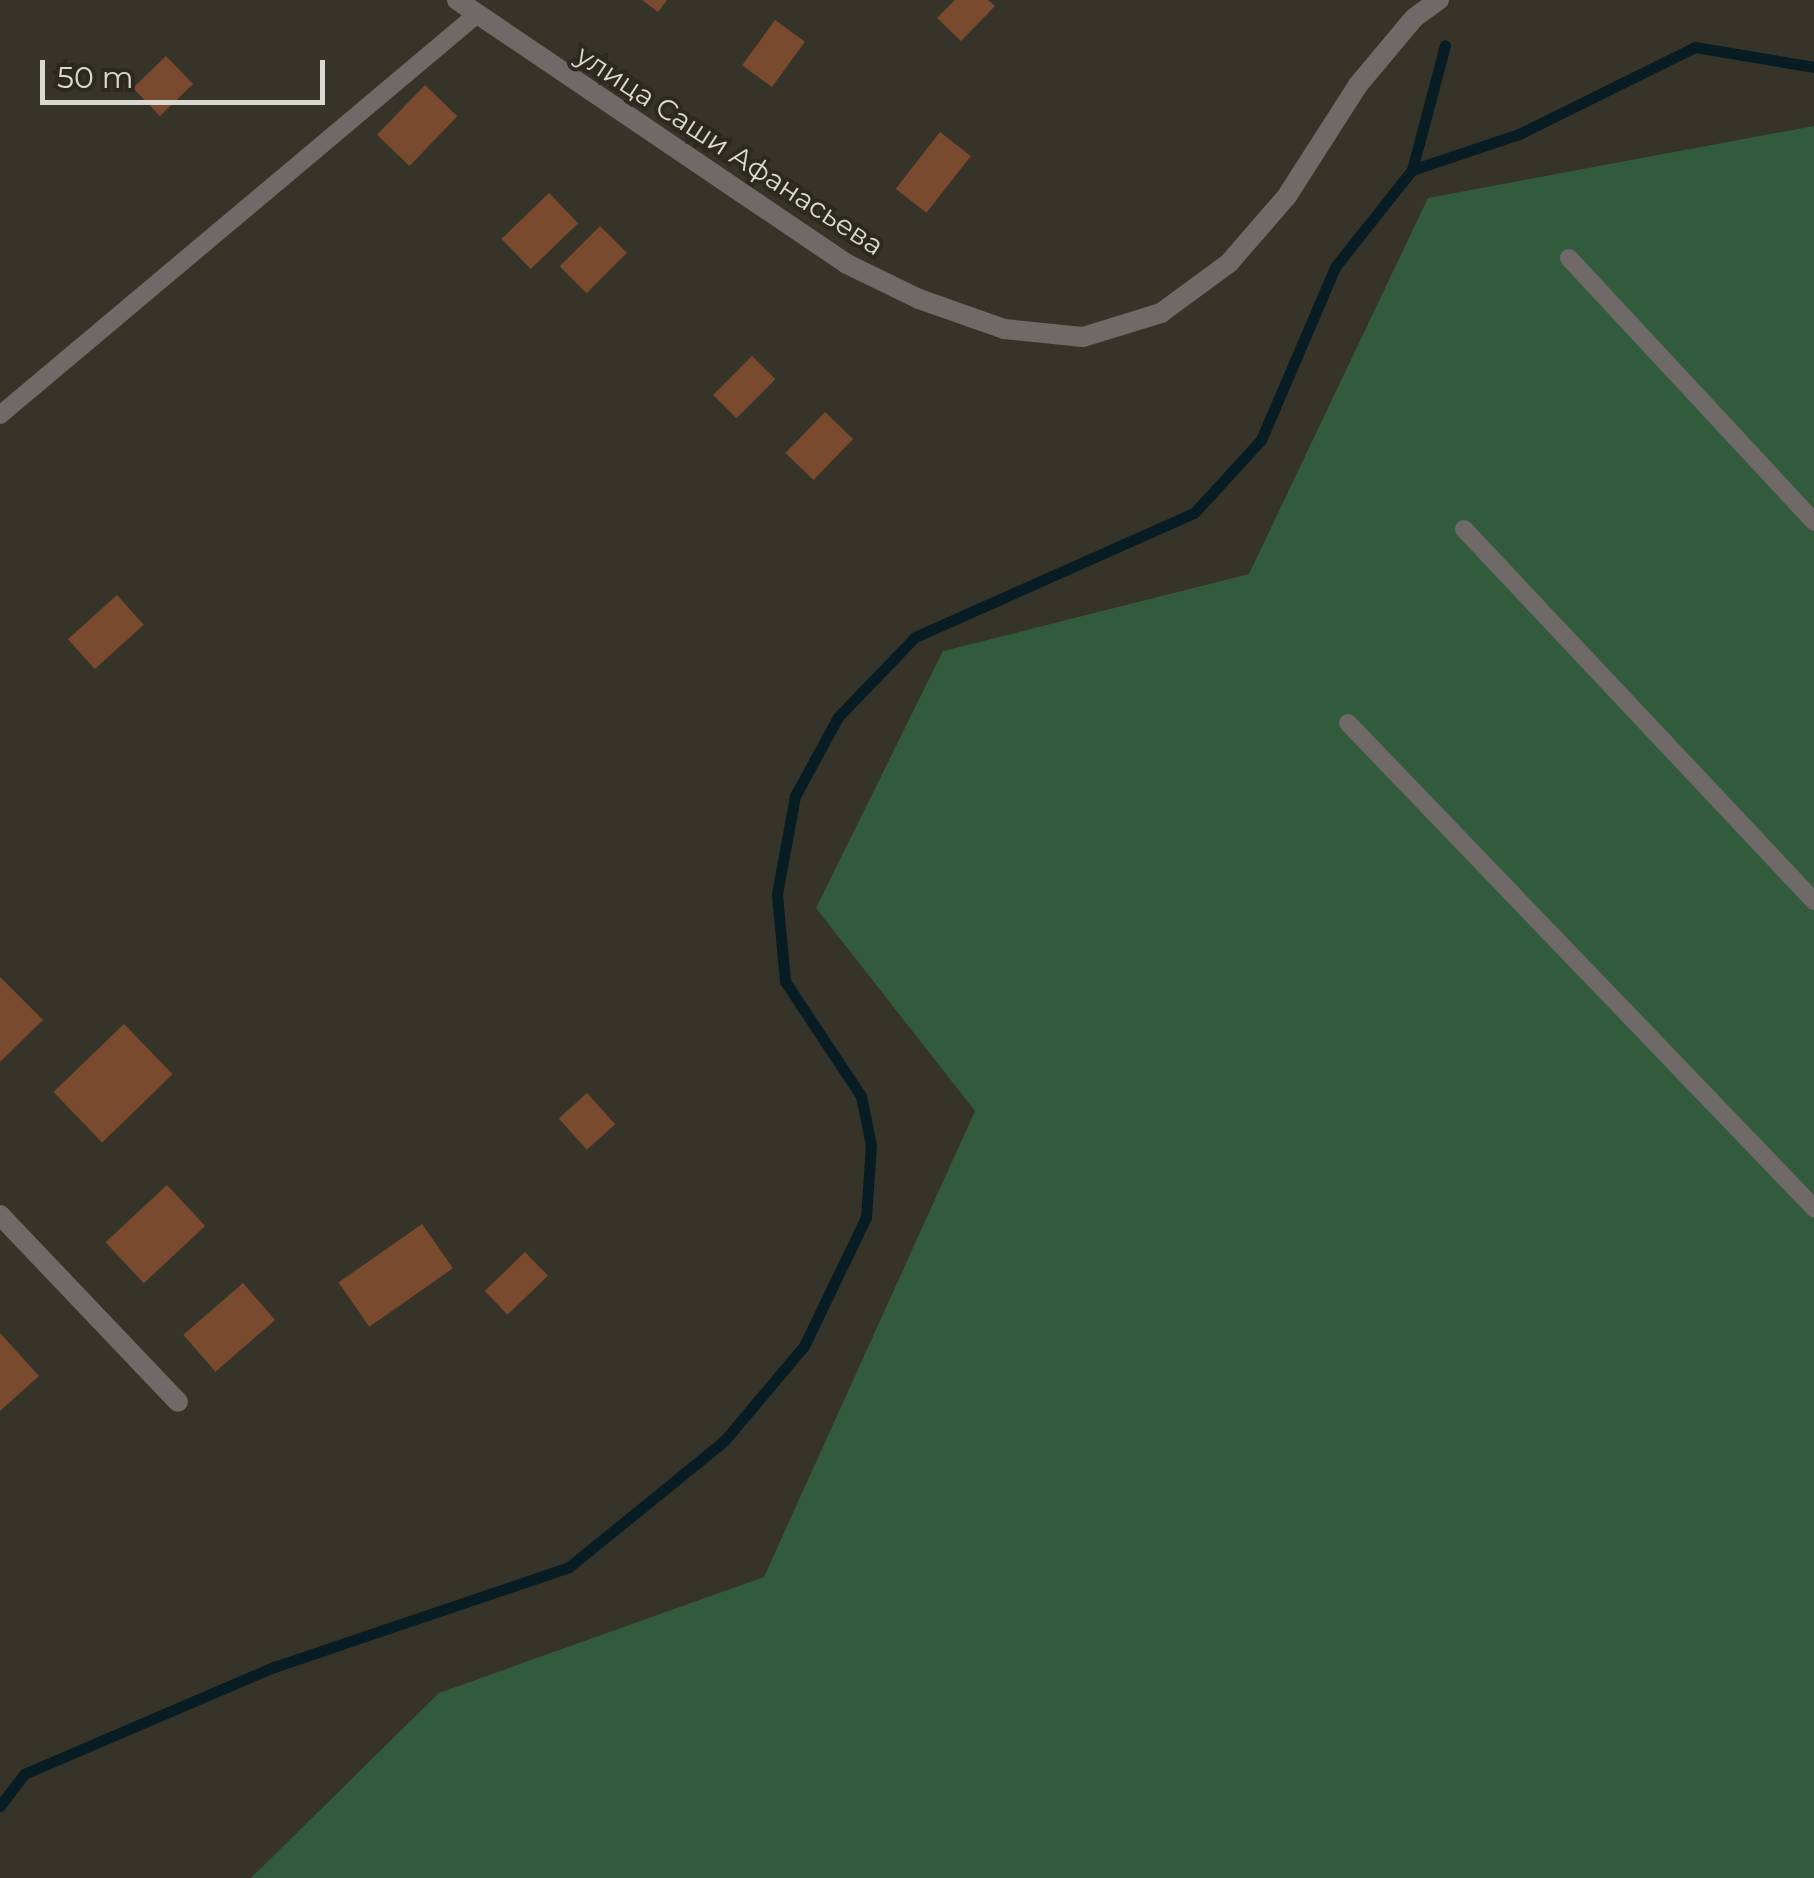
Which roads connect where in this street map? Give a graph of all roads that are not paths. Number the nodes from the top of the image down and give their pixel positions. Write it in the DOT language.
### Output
graph roads {
  1 [pos="457,0"];
  2 [pos="1439,0"];
  3 [pos="476,16"];
  4 [pos="1569,258"];
  5 [pos="0,415"];
  6 [pos="1814,522"];
  7 [pos="1464,529"];
  8 [pos="1348,723"];
  9 [pos="1814,901"];
  10 [pos="1814,1208"];
  11 [pos="0,1215"];
  12 [pos="178,1402"];
  1 -- 3 [label="street, улица Саши Афанасьева"];
  2 -- 3 [label="street, улица Саши Афанасьева"];
  3 -- 5 [label="lane"];
  4 -- 6 [label="lane"];
  7 -- 9 [label="lane"];
  8 -- 10 [label="lane"];
  11 -- 12 [label="street"];
}
